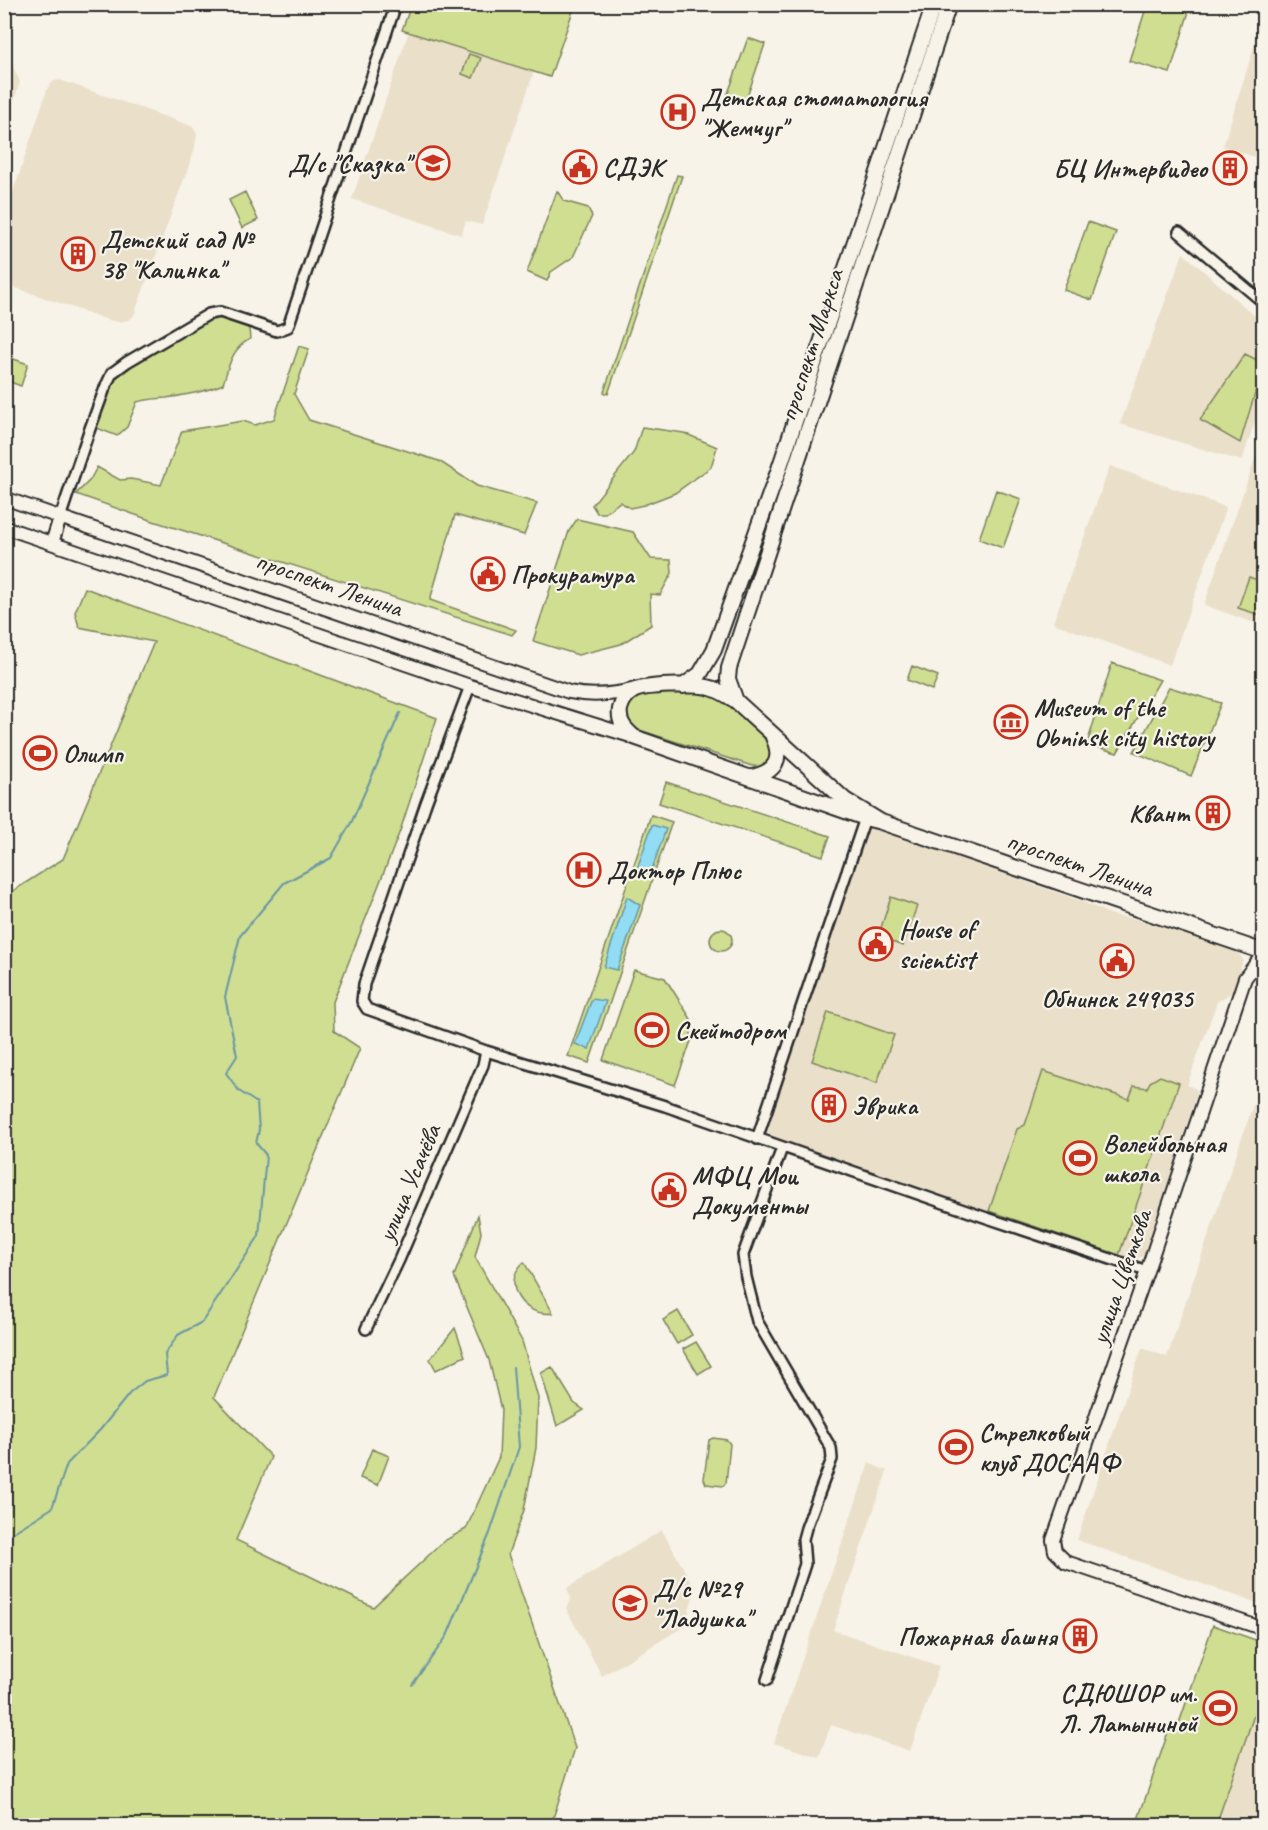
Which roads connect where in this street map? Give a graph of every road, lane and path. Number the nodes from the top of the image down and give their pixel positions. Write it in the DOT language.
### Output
graph roads {
  1 [pos="396,4"];
  2 [pos="934,4"];
  3 [pos="950,4"];
  4 [pos="1179,232"];
  5 [pos="1263,303"];
  6 [pos="4,498"];
  7 [pos="60,518"];
  8 [pos="4,527"];
  9 [pos="52,543"];
  10 [pos="714,650"];
  11 [pos="733,657"];
  12 [pos="470,686"];
  13 [pos="684,686"];
  14 [pos="640,688"];
  15 [pos="736,701"];
  16 [pos="771,732"];
  17 [pos="633,737"];
  18 [pos="752,777"];
  19 [pos="865,818"];
  20 [pos="881,822"];
  21 [pos="1263,953"];
  22 [pos="486,1051"];
  23 [pos="757,1139"];
  24 [pos="782,1148"];
  25 [pos="1147,1271"];
  26 [pos="366,1329"];
  27 [pos="1263,1629"];
  28 [pos="767,1680"];
  1 -- 7 [label="street"];
  2 -- 10 [label="main road, проспект Маркса"];
  3 -- 11 [label="main road, проспект Маркса"];
  4 -- 5 [label="street"];
  6 -- 7 [label="main road, проспект Ленина"];
  7 -- 9 [label="main road"];
  7 -- 14 [label="main road, проспект Ленина"];
  8 -- 9 [label="main road, проспект Ленина"];
  9 -- 12 [label="main road, проспект Ленина"];
  10 -- 11 [label="main road"];
  10 -- 13 [label="main road, проспект Маркса"];
  11 -- 15 [label="main road, проспект Маркса"];
  12 -- 17 [label="main road, проспект Ленина"];
  12 -- 22 [label="street"];
  13 -- 14 [label="main road, проспект Ленина"];
  13 -- 15 [label="main road, проспект Ленина"];
  14 -- 17 [label="main road"];
  15 -- 16 [label="main road, проспект Ленина"];
  16 -- 18 [label="main road"];
  16 -- 20 [label="main road, проспект Ленина"];
  17 -- 18 [label="main road, проспект Ленина"];
  18 -- 19 [label="main road, проспект Ленина"];
  19 -- 20 [label="main road, проспект Ленина"];
  19 -- 23 [label="street"];
  20 -- 21 [label="main road, проспект Ленина"];
  21 -- 25 [label="main road, улица Цветкова"];
  22 -- 23 [label="street"];
  22 -- 26 [label="street, улица Усачёва"];
  23 -- 24 [label="street"];
  24 -- 25 [label="street"];
  24 -- 28 [label="street"];
  25 -- 27 [label="main road, улица Цветкова"];
}
